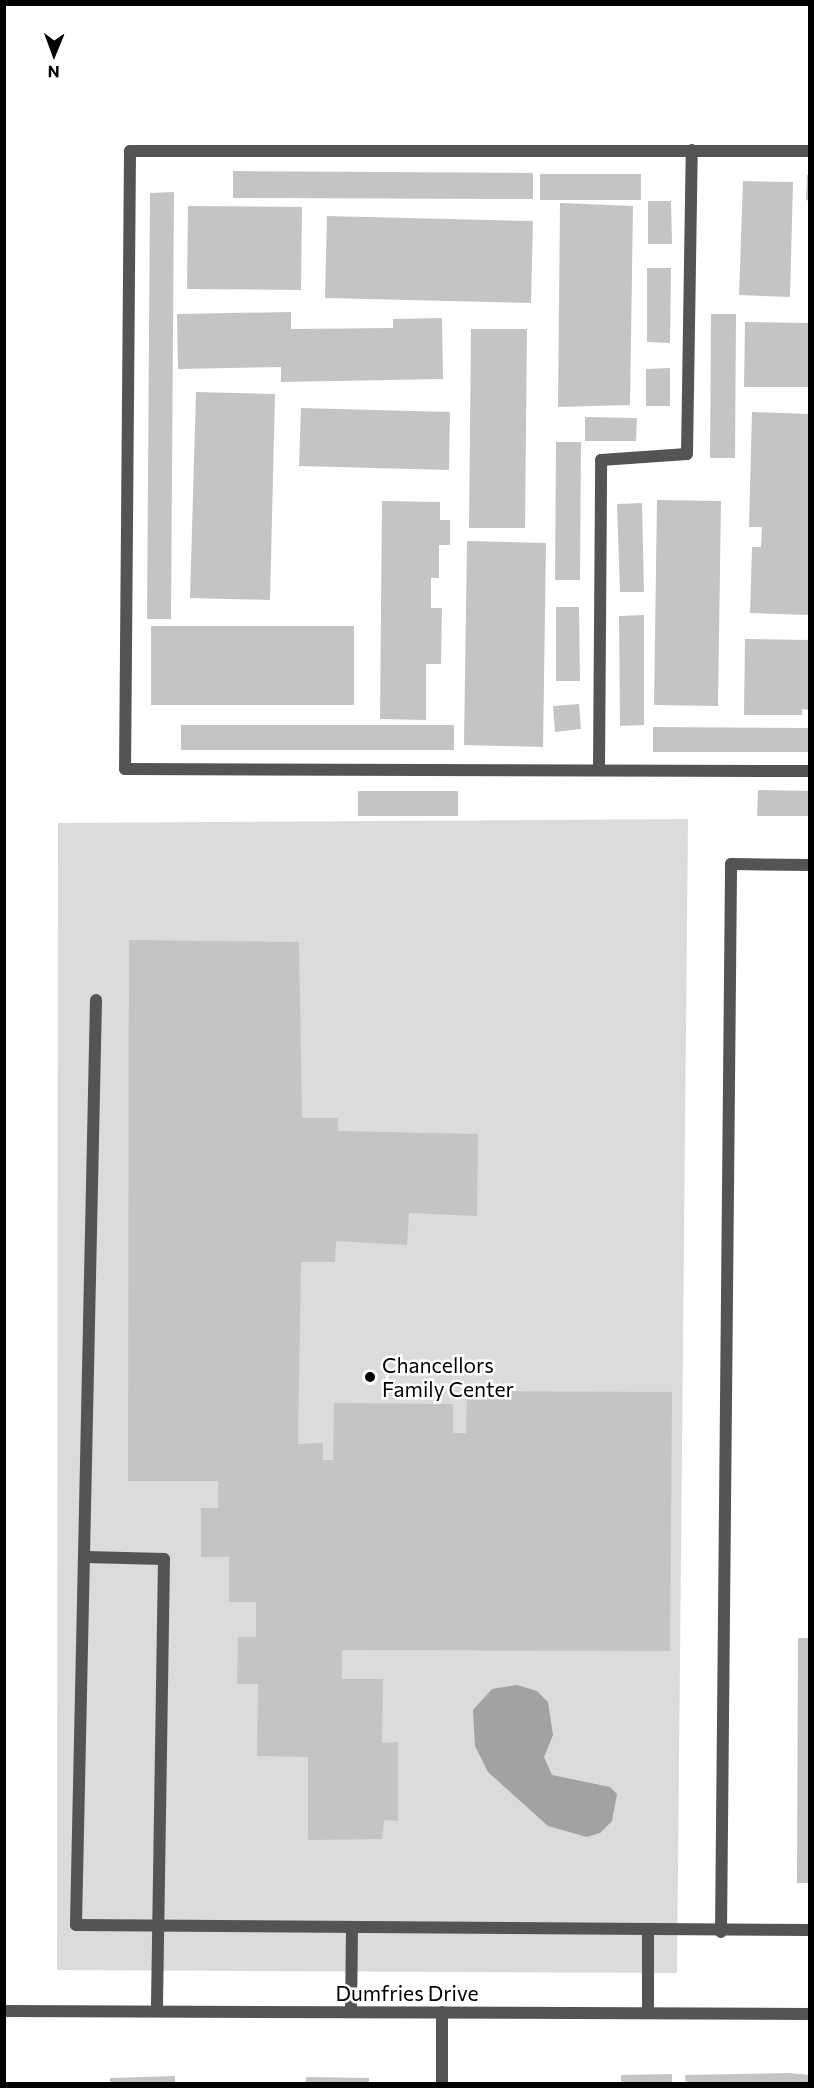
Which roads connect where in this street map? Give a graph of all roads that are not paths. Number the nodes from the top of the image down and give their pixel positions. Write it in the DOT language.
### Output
graph roads {
  1 [pos="692,150"];
  2 [pos="810,151"];
  3 [pos="599,770"];
  4 [pos="810,771"];
  5 [pos="810,865"];
  6 [pos="96,1000"];
  7 [pos="85,1557"];
  8 [pos="157,1926"];
  9 [pos="352,1927"];
  10 [pos="648,1929"];
  11 [pos="810,1930"];
  12 [pos="722,1932"];
  13 [pos="4,2011"];
  14 [pos="157,2011"];
  15 [pos="351,2012"];
  16 [pos="442,2012"];
  17 [pos="648,2013"];
  18 [pos="810,2014"];
  19 [pos="442,2084"];
  1 -- 2 [label="street"];
  1 -- 3 [label="street"];
  1 -- 3 [label="street"];
  3 -- 4 [label="street"];
  5 -- 12 [label="street"];
  6 -- 7 [label="street"];
  7 -- 8 [label="street"];
  7 -- 8 [label="street"];
  8 -- 9 [label="street"];
  8 -- 14 [label="street"];
  9 -- 10 [label="street"];
  9 -- 15 [label="street"];
  10 -- 12 [label="street"];
  10 -- 17 [label="street"];
  11 -- 12 [label="street"];
  13 -- 14 [label="street, Dumfries Drive"];
  14 -- 15 [label="street, Dumfries Drive"];
  15 -- 16 [label="street, Dumfries Drive"];
  16 -- 17 [label="street, Dumfries Drive"];
  16 -- 19 [label="street"];
  17 -- 18 [label="street, Dumfries Drive"];
}
